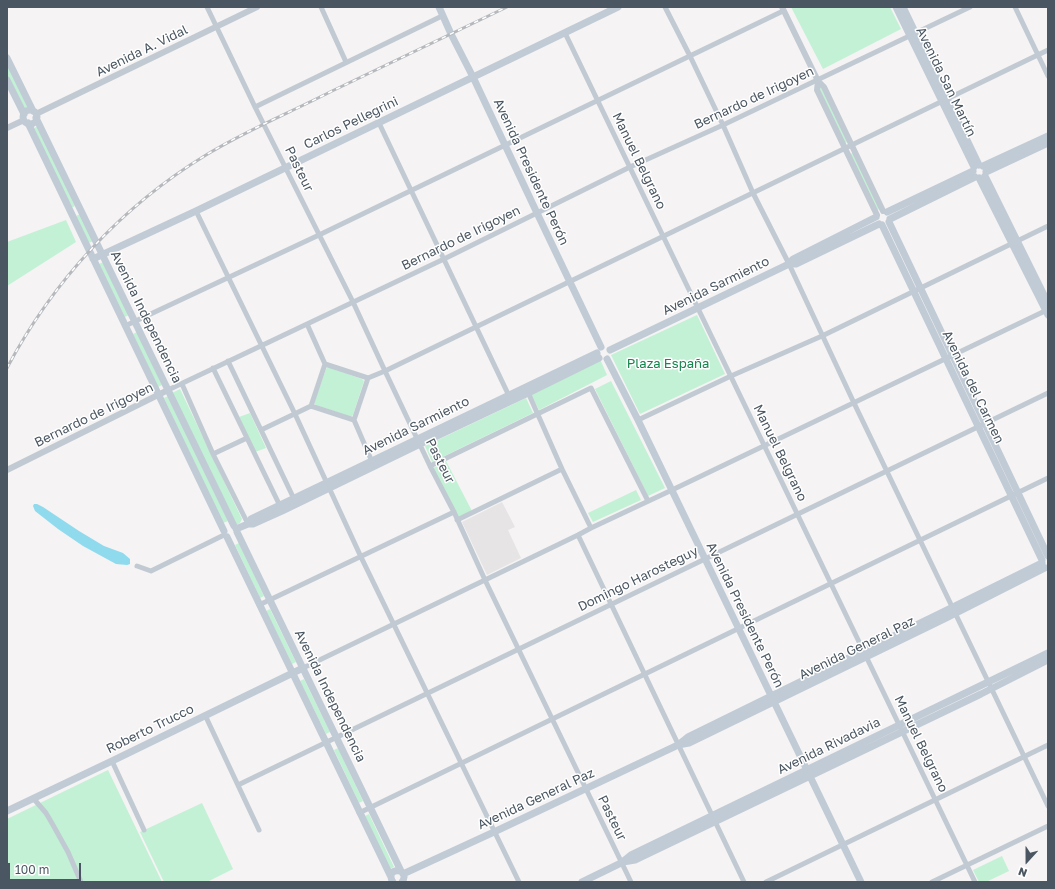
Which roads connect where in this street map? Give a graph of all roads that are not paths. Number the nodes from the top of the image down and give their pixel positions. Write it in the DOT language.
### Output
graph roads {
  1 [pos="207,7"];
  2 [pos="257,7"];
  3 [pos="321,7"];
  4 [pos="439,7"];
  5 [pos="618,7"];
  6 [pos="665,7"];
  7 [pos="896,7"];
  8 [pos="903,7"];
  9 [pos="970,7"];
  10 [pos="1014,7"];
  11 [pos="782,9"];
  12 [pos="442,16"];
  13 [pos="216,27"];
  14 [pos="565,33"];
  15 [pos="913,35"];
  16 [pos="1048,50"];
  17 [pos="1038,55"];
  18 [pos="690,56"];
  19 [pos="7,58"];
  20 [pos="346,62"];
  21 [pos="1048,76"];
  22 [pos="473,77"];
  23 [pos="7,80"];
  24 [pos="818,80"];
  25 [pos="598,100"];
  26 [pos="944,100"];
  27 [pos="255,107"];
  28 [pos="35,114"];
  29 [pos="25,119"];
  30 [pos="379,123"];
  31 [pos="723,125"];
  32 [pos="7,128"];
  33 [pos="1048,136"];
  34 [pos="1048,143"];
  35 [pos="505,145"];
  36 [pos="852,145"];
  37 [pos="845,148"];
  38 [pos="630,167"];
  39 [pos="286,168"];
  40 [pos="979,172"];
  41 [pos="411,190"];
  42 [pos="753,193"];
  43 [pos="196,211"];
  44 [pos="537,213"];
  45 [pos="883,218"];
  46 [pos="1048,226"];
  47 [pos="319,235"];
  48 [pos="663,236"];
  49 [pos="1014,242"];
  50 [pos="102,254"];
  51 [pos="93,259"];
  52 [pos="444,259"];
  53 [pos="789,264"];
  54 [pos="228,276"];
  55 [pos="570,281"];
  56 [pos="917,290"];
  57 [pos="352,302"];
  58 [pos="698,308"];
  59 [pos="1047,309"];
  60 [pos="135,321"];
  61 [pos="307,324"];
  62 [pos="125,326"];
  63 [pos="476,327"];
  64 [pos="822,336"];
  65 [pos="261,345"];
  66 [pos="610,350"];
  67 [pos="599,352"];
  68 [pos="952,355"];
  69 [pos="945,358"];
  70 [pos="607,359"];
  71 [pos="228,361"];
  72 [pos="325,364"];
  73 [pos="213,368"];
  74 [pos="384,371"];
  75 [pos="731,376"];
  76 [pos="368,378"];
  77 [pos="182,384"];
  78 [pos="168,390"];
  79 [pos="527,390"];
  80 [pos="1048,393"];
  81 [pos="158,395"];
  82 [pos="510,398"];
  83 [pos="854,403"];
  84 [pos="311,406"];
  85 [pos="295,414"];
  86 [pos="537,414"];
  87 [pos="354,420"];
  88 [pos="638,420"];
  89 [pos="982,425"];
  90 [pos="261,430"];
  91 [pos="247,438"];
  92 [pos="418,441"];
  93 [pos="764,446"];
  94 [pos="213,454"];
  95 [pos="373,464"];
  96 [pos="430,466"];
  97 [pos="562,469"];
  98 [pos="7,470"];
  99 [pos="887,471"];
  100 [pos="1048,478"];
  101 [pos="328,485"];
  102 [pos="672,490"];
  103 [pos="1015,494"];
  104 [pos="295,501"];
  105 [pos="648,502"];
  106 [pos="281,508"];
  107 [pos="454,512"];
  108 [pos="798,514"];
  109 [pos="457,520"];
  110 [pos="248,524"];
  111 [pos="590,528"];
  112 [pos="236,529"];
  113 [pos="225,534"];
  114 [pos="578,535"];
  115 [pos="920,541"];
  116 [pos="361,557"];
  117 [pos="705,559"];
  118 [pos="1046,564"];
  119 [pos="137,566"];
  120 [pos="485,580"];
  121 [pos="831,584"];
  122 [pos="270,600"];
  123 [pos="611,604"];
  124 [pos="259,605"];
  125 [pos="954,610"];
  126 [pos="394,624"];
  127 [pos="739,629"];
  128 [pos="518,649"];
  129 [pos="1048,653"];
  130 [pos="865,654"];
  131 [pos="1048,660"];
  132 [pos="303,668"];
  133 [pos="292,674"];
  134 [pos="645,674"];
  135 [pos="990,685"];
  136 [pos="427,693"];
  137 [pos="773,699"];
  138 [pos="206,716"];
  139 [pos="552,719"];
  140 [pos="901,728"];
  141 [pos="336,737"];
  142 [pos="325,742"];
  143 [pos="678,745"];
  144 [pos="1048,745"];
  145 [pos="1024,757"];
  146 [pos="112,761"];
  147 [pos="461,763"];
  148 [pos="808,773"];
  149 [pos="238,785"];
  150 [pos="586,789"];
  151 [pos="32,798"];
  152 [pos="936,800"];
  153 [pos="1048,806"];
  154 [pos="371,808"];
  155 [pos="7,811"];
  156 [pos="359,813"];
  157 [pos="714,819"];
  158 [pos="1048,826"];
  159 [pos="144,830"];
  160 [pos="259,830"];
  161 [pos="494,832"];
  162 [pos="843,845"];
  163 [pos="621,862"];
  164 [pos="967,865"];
  165 [pos="403,878"];
  166 [pos="392,879"];
  167 [pos="81,882"];
  168 [pos="519,882"];
  169 [pos="582,882"];
  170 [pos="631,882"];
  171 [pos="744,882"];
  172 [pos="766,882"];
  173 [pos="861,882"];
  174 [pos="932,882"];
  175 [pos="975,882"];
  1 -- 13 [label="street, Pasteur"];
  2 -- 13 [label="street, Avenida A. Vidal"];
  3 -- 20 [label="street"];
  4 -- 12 [label="main road, Avenida Presidente Perón"];
  5 -- 14 [label="main road, Carlos Pellegrini"];
  6 -- 18 [label="street"];
  7 -- 15 [label="main road, Avenida San Martín"];
  8 -- 15 [label="main road, Avenida San Martín"];
  9 -- 15 [label="street, Bernardo de Irigoyen"];
  10 -- 17 [label="street"];
  11 -- 18 [label="street"];
  11 -- 24 [label="street, Avenida del Carmen"];
  12 -- 20 [label="street"];
  12 -- 22 [label="main road, Avenida Presidente Perón"];
  13 -- 27 [label="street, Pasteur"];
  13 -- 28 [label="street, Avenida A. Vidal"];
  14 -- 22 [label="main road, Carlos Pellegrini"];
  14 -- 25 [label="street, Manuel Belgrano"];
  15 -- 24 [label="street, Bernardo de Irigoyen"];
  15 -- 26 [label="main road, Avenida San Martín"];
  16 -- 17 [label="street"];
  17 -- 21 [label="street"];
  17 -- 26 [label="street"];
  18 -- 25 [label="street"];
  18 -- 31 [label="street"];
  19 -- 28 [label="main road, Avenida Independencia"];
  20 -- 27 [label="street"];
  22 -- 30 [label="main road, Carlos Pellegrini"];
  22 -- 35 [label="main road, Avenida Presidente Perón"];
  23 -- 29 [label="main road, Avenida Independencia"];
  24 -- 31 [label="street, Bernardo de Irigoyen"];
  24 -- 36 [label="street, Avenida del Carmen"];
  24 -- 37 [label="street, Avenida del Carmen"];
  25 -- 35 [label="street"];
  25 -- 38 [label="street, Manuel Belgrano"];
  26 -- 36 [label="street"];
  26 -- 40 [label="main road, Avenida San Martín"];
  27 -- 39 [label="street, Pasteur"];
  28 -- 29 [label="main road"];
  28 -- 29 [label="main road"];
  28 -- 50 [label="main road, Avenida Independencia"];
  29 -- 32 [label="street"];
  29 -- 51 [label="main road, Avenida Independencia"];
  30 -- 39 [label="main road, Carlos Pellegrini"];
  30 -- 41 [label="street"];
  31 -- 38 [label="street, Bernardo de Irigoyen"];
  31 -- 42 [label="street"];
  33 -- 40 [label="main road, Avenida Sarmiento"];
  34 -- 40 [label="main road, Avenida Sarmiento"];
  35 -- 41 [label="street"];
  35 -- 44 [label="main road, Avenida Presidente Perón"];
  36 -- 37 [label="street"];
  36 -- 45 [label="street, Avenida del Carmen"];
  37 -- 42 [label="street"];
  37 -- 45 [label="street, Avenida del Carmen"];
  38 -- 44 [label="street, Bernardo de Irigoyen"];
  38 -- 48 [label="street, Manuel Belgrano"];
  39 -- 43 [label="main road, Carlos Pellegrini"];
  39 -- 47 [label="street, Pasteur"];
  40 -- 45 [label="main road, Avenida Sarmiento"];
  40 -- 49 [label="main road, Avenida San Martín"];
  41 -- 47 [label="street"];
  41 -- 52 [label="street"];
  42 -- 48 [label="street"];
  42 -- 53 [label="street"];
  43 -- 50 [label="main road, Carlos Pellegrini"];
  43 -- 54 [label="street"];
  44 -- 52 [label="street, Bernardo de Irigoyen"];
  44 -- 55 [label="main road, Avenida Presidente Perón"];
  45 -- 53 [label="main road, Avenida Sarmiento"];
  45 -- 56 [label="main road, Avenida del Carmen"];
  46 -- 49 [label="street"];
  47 -- 54 [label="street"];
  47 -- 57 [label="street, Pasteur"];
  48 -- 55 [label="street"];
  48 -- 58 [label="street, Manuel Belgrano"];
  49 -- 56 [label="street"];
  49 -- 59 [label="main road, Avenida San Martín"];
  50 -- 51 [label="main road, Carlos Pellegrini"];
  50 -- 60 [label="main road, Avenida Independencia"];
  51 -- 62 [label="main road, Avenida Independencia"];
  52 -- 57 [label="street, Bernardo de Irigoyen"];
  52 -- 63 [label="street"];
  53 -- 58 [label="main road, Avenida Sarmiento"];
  53 -- 64 [label="street"];
  54 -- 60 [label="street"];
  54 -- 65 [label="street"];
  55 -- 63 [label="street"];
  55 -- 67 [label="main road, Avenida Presidente Perón"];
  56 -- 64 [label="street"];
  56 -- 68 [label="main road, Avenida del Carmen"];
  56 -- 69 [label="main road, Avenida del Carmen"];
  57 -- 61 [label="street, Bernardo de Irigoyen"];
  57 -- 74 [label="street, Pasteur"];
  58 -- 66 [label="main road, Avenida Sarmiento"];
  58 -- 75 [label="street, Manuel Belgrano"];
  59 -- 68 [label="street"];
  60 -- 62 [label="street"];
  60 -- 78 [label="main road, Avenida Independencia"];
  61 -- 65 [label="street, Bernardo de Irigoyen"];
  61 -- 72 [label="street"];
  62 -- 81 [label="main road, Avenida Independencia"];
  63 -- 74 [label="street"];
  63 -- 82 [label="street"];
  64 -- 75 [label="street"];
  64 -- 83 [label="street"];
  65 -- 71 [label="street, Bernardo de Irigoyen"];
  65 -- 85 [label="street"];
  66 -- 67 [label="main road"];
  66 -- 70 [label="main road"];
  67 -- 70 [label="main road"];
  67 -- 79 [label="main road, Avenida Sarmiento"];
  68 -- 69 [label="street"];
  68 -- 89 [label="main road, Avenida del Carmen"];
  69 -- 83 [label="street"];
  69 -- 89 [label="main road, Avenida del Carmen"];
  70 -- 88 [label="main road, Avenida Presidente Perón"];
  71 -- 73 [label="street, Bernardo de Irigoyen"];
  71 -- 90 [label="street"];
  72 -- 76 [label="street"];
  72 -- 84 [label="street"];
  73 -- 77 [label="street, Bernardo de Irigoyen"];
  73 -- 91 [label="street"];
  74 -- 76 [label="street"];
  74 -- 92 [label="street, Pasteur"];
  75 -- 88 [label="street"];
  75 -- 93 [label="street, Manuel Belgrano"];
  76 -- 87 [label="street"];
  77 -- 78 [label="street, Bernardo de Irigoyen"];
  77 -- 94 [label="street"];
  78 -- 81 [label="street, Bernardo de Irigoyen"];
  78 -- 112 [label="main road, Avenida Independencia"];
  79 -- 82 [label="main road, Avenida Sarmiento"];
  79 -- 86 [label="street"];
  80 -- 89 [label="street, Domingo Harosteguy"];
  81 -- 98 [label="street, Bernardo de Irigoyen"];
  81 -- 113 [label="main road, Avenida Independencia"];
  82 -- 92 [label="main road, Avenida Sarmiento"];
  83 -- 93 [label="street"];
  83 -- 99 [label="street"];
  84 -- 85 [label="street"];
  84 -- 87 [label="street"];
  85 -- 90 [label="street"];
  85 -- 101 [label="street"];
  86 -- 96 [label="street"];
  86 -- 97 [label="street"];
  86 -- 105 [label="street"];
  87 -- 95 [label="street"];
  88 -- 102 [label="main road, Avenida Presidente Perón"];
  89 -- 99 [label="street, Domingo Harosteguy"];
  89 -- 103 [label="main road, Avenida del Carmen"];
  90 -- 104 [label="street"];
  91 -- 94 [label="street"];
  91 -- 106 [label="street"];
  92 -- 95 [label="main road, Avenida Sarmiento"];
  92 -- 96 [label="street, Pasteur"];
  93 -- 102 [label="street"];
  93 -- 108 [label="street, Manuel Belgrano"];
  94 -- 110 [label="street"];
  95 -- 101 [label="main road, Avenida Sarmiento"];
  96 -- 107 [label="street, Pasteur"];
  97 -- 109 [label="street"];
  97 -- 111 [label="street"];
  99 -- 108 [label="street, Domingo Harosteguy"];
  99 -- 115 [label="street"];
  100 -- 103 [label="street"];
  101 -- 104 [label="main road, Avenida Sarmiento"];
  101 -- 116 [label="street"];
  102 -- 105 [label="street"];
  102 -- 117 [label="main road, Avenida Presidente Perón"];
  103 -- 115 [label="street"];
  103 -- 118 [label="main road, Avenida del Carmen"];
  104 -- 106 [label="main road, Avenida Sarmiento"];
  105 -- 111 [label="street"];
  106 -- 110 [label="main road, Avenida Sarmiento"];
  107 -- 109 [label="street, Pasteur"];
  107 -- 116 [label="street"];
  108 -- 117 [label="street, Domingo Harosteguy"];
  108 -- 121 [label="street, Manuel Belgrano"];
  109 -- 120 [label="street, Pasteur"];
  110 -- 112 [label="main road, Avenida Sarmiento"];
  111 -- 114 [label="street"];
  112 -- 113 [label="main road"];
  112 -- 113 [label="main road"];
  112 -- 122 [label="main road, Avenida Independencia"];
  113 -- 119 [label="street"];
  113 -- 124 [label="main road, Avenida Independencia"];
  114 -- 120 [label="street"];
  114 -- 123 [label="street"];
  115 -- 121 [label="street"];
  115 -- 125 [label="street"];
  116 -- 122 [label="street"];
  116 -- 126 [label="street"];
  117 -- 123 [label="street, Domingo Harosteguy"];
  117 -- 127 [label="main road, Avenida Presidente Perón"];
  118 -- 125 [label="main road, Avenida General Paz"];
  120 -- 126 [label="street"];
  120 -- 128 [label="street, Pasteur"];
  121 -- 127 [label="street"];
  121 -- 130 [label="street, Manuel Belgrano"];
  122 -- 124 [label="street"];
  122 -- 132 [label="main road, Avenida Independencia"];
  123 -- 128 [label="street, Domingo Harosteguy"];
  123 -- 134 [label="street"];
  124 -- 133 [label="main road, Avenida Independencia"];
  125 -- 130 [label="main road, Avenida General Paz"];
  125 -- 135 [label="street"];
  126 -- 132 [label="street"];
  126 -- 136 [label="street"];
  127 -- 134 [label="street"];
  127 -- 137 [label="main road, Avenida Presidente Perón"];
  128 -- 136 [label="street, Domingo Harosteguy"];
  128 -- 139 [label="street, Pasteur"];
  129 -- 135 [label="main road, Avenida Rivadavia"];
  130 -- 137 [label="main road, Avenida General Paz"];
  130 -- 140 [label="street, Manuel Belgrano"];
  131 -- 135 [label="main road, Avenida Rivadavia"];
  132 -- 133 [label="main road, Roberto Trucco"];
  132 -- 141 [label="main road, Avenida Independencia"];
  133 -- 138 [label="main road, Roberto Trucco"];
  133 -- 142 [label="main road, Avenida Independencia"];
  134 -- 139 [label="street"];
  134 -- 143 [label="street"];
  135 -- 140 [label="main road, Avenida Rivadavia"];
  135 -- 145 [label="street"];
  136 -- 141 [label="street, Domingo Harosteguy"];
  136 -- 147 [label="street"];
  137 -- 143 [label="main road, Avenida General Paz"];
  137 -- 148 [label="main road, Avenida Presidente Perón"];
  138 -- 146 [label="main road, Roberto Trucco"];
  138 -- 149 [label="street"];
  139 -- 147 [label="street"];
  139 -- 150 [label="street, Pasteur"];
  140 -- 148 [label="main road, Avenida Rivadavia"];
  140 -- 152 [label="street, Manuel Belgrano"];
  141 -- 142 [label="street, Domingo Harosteguy"];
  141 -- 154 [label="main road, Avenida Independencia"];
  142 -- 149 [label="street, Domingo Harosteguy"];
  142 -- 156 [label="main road, Avenida Independencia"];
  143 -- 150 [label="main road, Avenida General Paz"];
  143 -- 157 [label="street"];
  144 -- 145 [label="street"];
  145 -- 152 [label="street"];
  145 -- 153 [label="street"];
  146 -- 151 [label="main road, Roberto Trucco"];
  146 -- 159 [label="street"];
  147 -- 154 [label="street"];
  147 -- 161 [label="street"];
  148 -- 157 [label="main road, Avenida Rivadavia"];
  148 -- 162 [label="main road, Avenida Presidente Perón"];
  149 -- 160 [label="street"];
  150 -- 161 [label="main road, Avenida General Paz"];
  150 -- 163 [label="street, Pasteur"];
  151 -- 155 [label="main road, Roberto Trucco"];
  151 -- 167 [label="street"];
  152 -- 162 [label="street"];
  152 -- 164 [label="street, Manuel Belgrano"];
  154 -- 156 [label="street"];
  154 -- 165 [label="main road, Avenida Independencia"];
  156 -- 166 [label="main road, Avenida Independencia"];
  157 -- 163 [label="main road, Avenida Rivadavia"];
  157 -- 171 [label="street"];
  158 -- 164 [label="street"];
  161 -- 165 [label="main road, Avenida General Paz"];
  161 -- 168 [label="street"];
  162 -- 172 [label="street"];
  162 -- 173 [label="main road, Avenida Presidente Perón"];
  163 -- 169 [label="main road, Avenida Rivadavia"];
  163 -- 170 [label="street, Pasteur"];
  164 -- 174 [label="street"];
  164 -- 175 [label="street, Manuel Belgrano"];
  165 -- 166 [label="main road, Avenida General Paz"];
}
